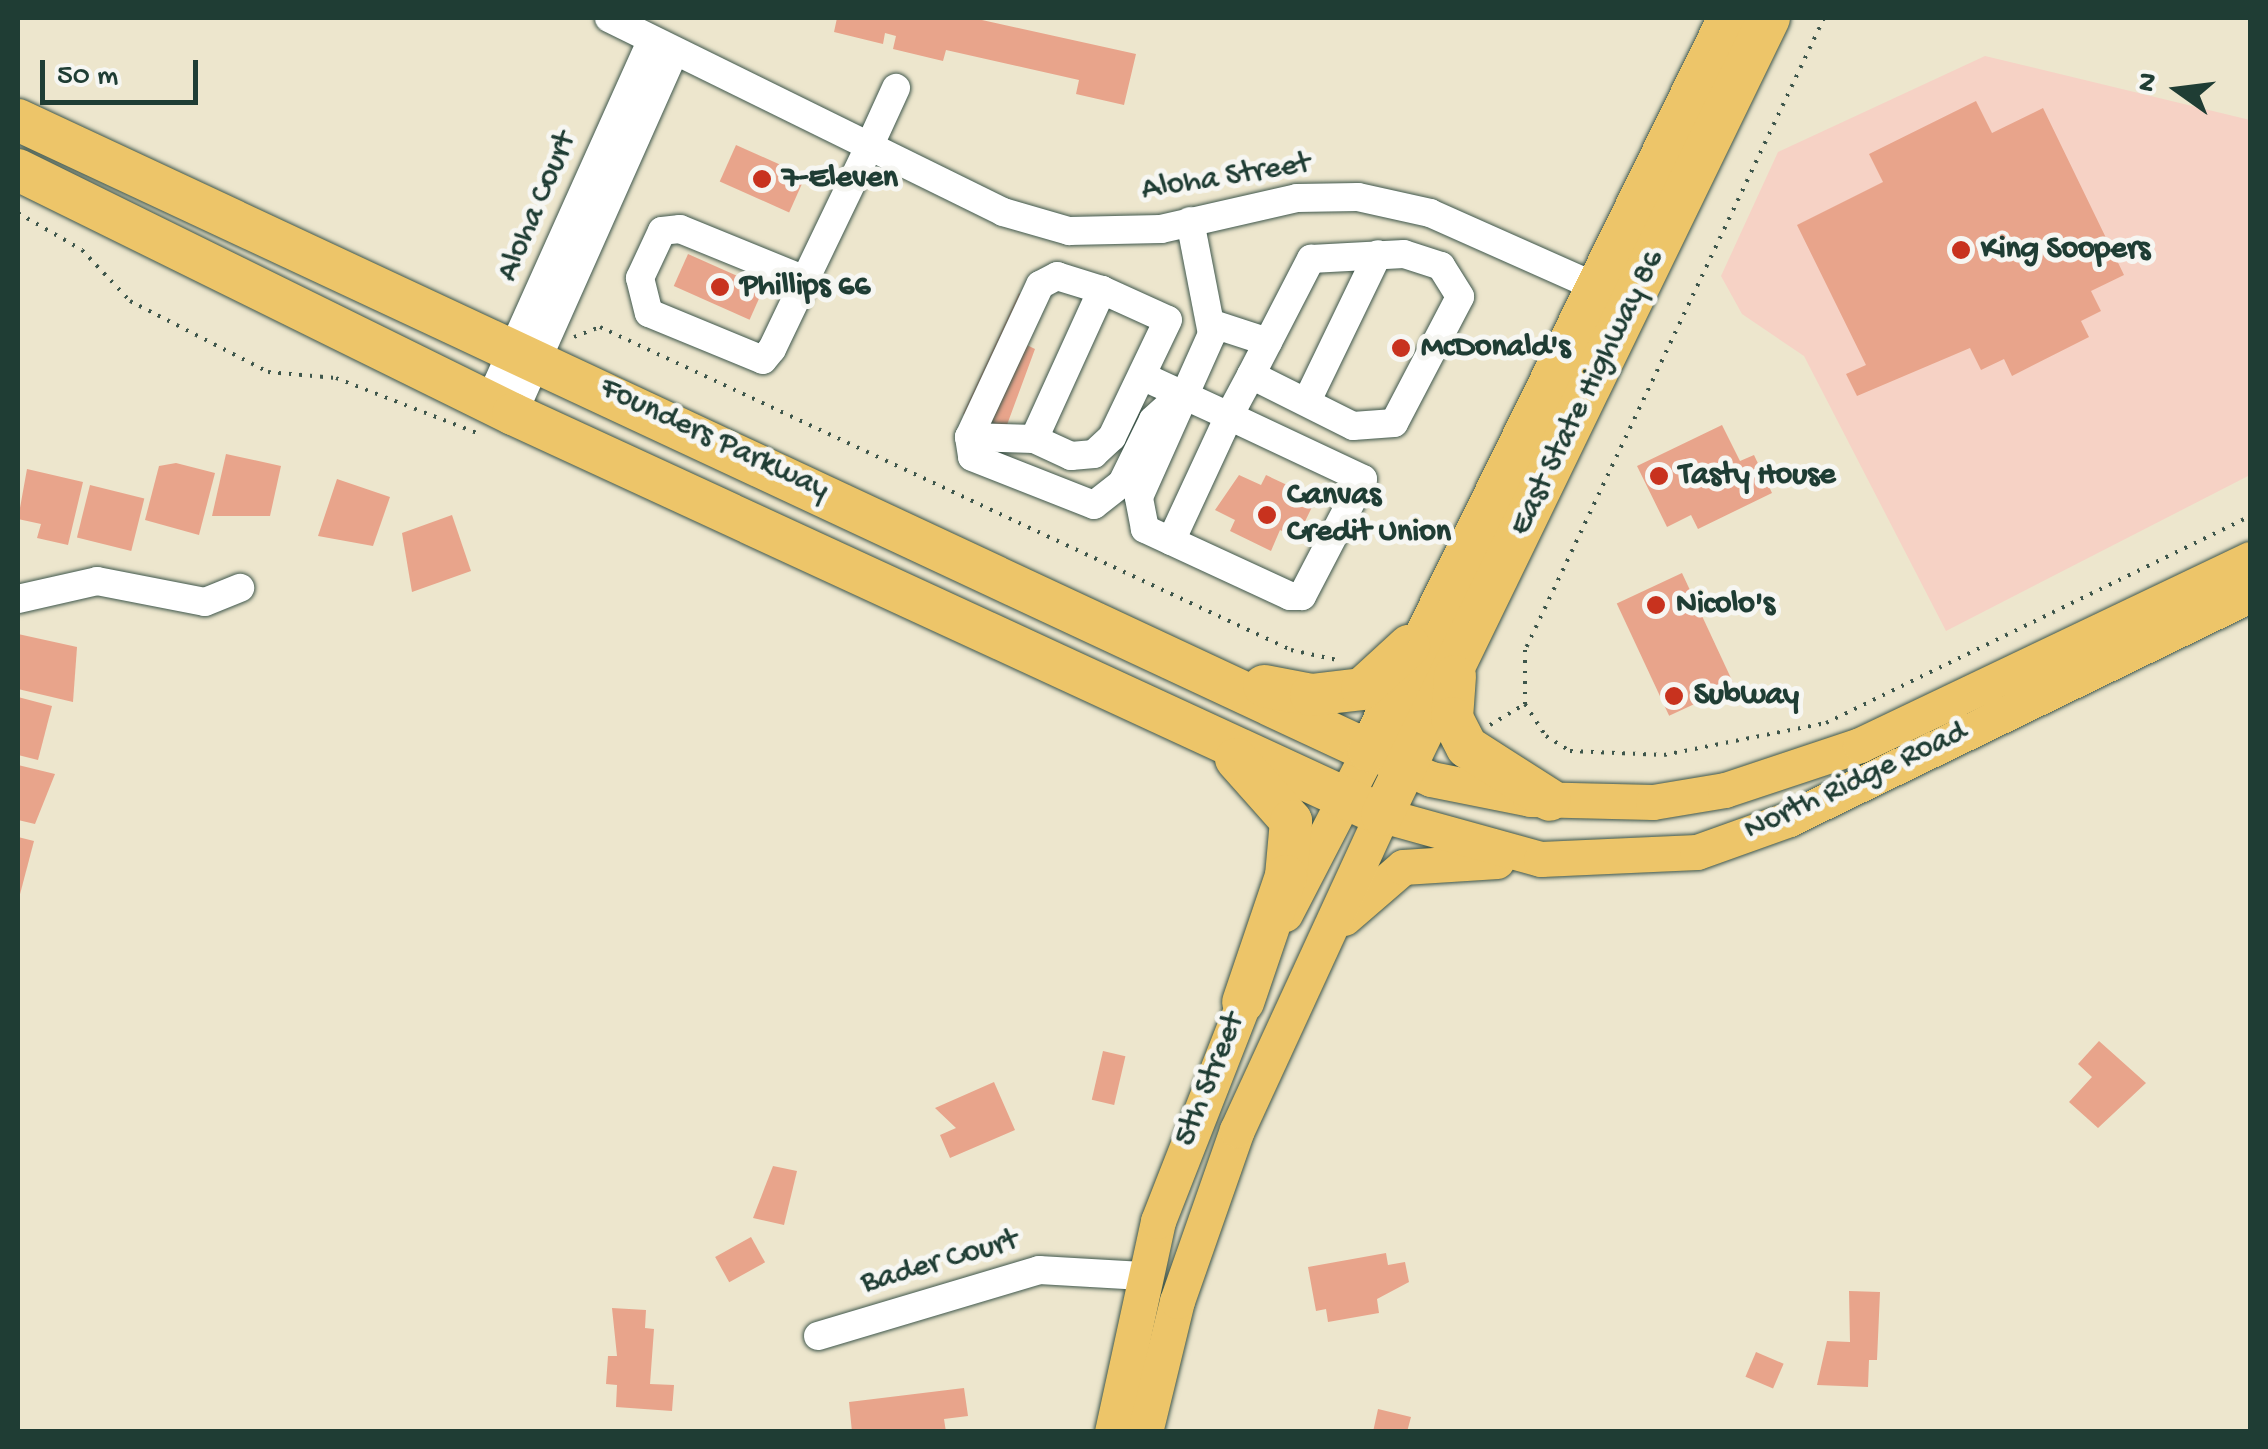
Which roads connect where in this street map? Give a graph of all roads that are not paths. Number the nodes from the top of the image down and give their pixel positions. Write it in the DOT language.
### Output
graph roads {
  1 [pos="609,18"];
  2 [pos="1729,18"];
  3 [pos="1769,18"];
  4 [pos="662,46"];
  5 [pos="896,88"];
  6 [pos="18,120"];
  7 [pos="869,147"];
  8 [pos="18,170"];
  9 [pos="1190,221"];
  10 [pos="1378,254"];
  11 [pos="805,280"];
  12 [pos="1596,288"];
  13 [pos="1102,290"];
  14 [pos="1213,324"];
  15 [pos="1268,342"];
  16 [pos="533,346"];
  17 [pos="1251,375"];
  18 [pos="1142,376"];
  19 [pos="1184,396"];
  20 [pos="1314,404"];
  21 [pos="1229,416"];
  22 [pos="495,417"];
  23 [pos="969,437"];
  24 [pos="1034,440"];
  25 [pos="1171,541"];
  26 [pos="2250,559"];
  27 [pos="240,588"];
  28 [pos="2250,595"];
  29 [pos="18,599"];
  30 [pos="1458,617"];
  31 [pos="1178,658"];
  32 [pos="1200,730"];
  33 [pos="1388,760"];
  34 [pos="1550,800"];
  35 [pos="1364,806"];
  36 [pos="1542,859"];
  37 [pos="1320,944"];
  38 [pos="1265,955"];
  39 [pos="1243,1002"];
  40 [pos="1188,1270"];
  41 [pos="1144,1276"];
  42 [pos="818,1336"];
  43 [pos="1112,1432"];
  44 [pos="1127,1432"];
  45 [pos="1145,1432"];
  1 -- 4 [label="street, Aloha Street"];
  2 -- 12 [label="highway, East State Highway 86"];
  3 -- 30 [label="highway, East State Highway 86"];
  4 -- 7 [label="street, Aloha Street"];
  4 -- 16 [label="street, Aloha Court"];
  4 -- 16 [label="street, Aloha Court"];
  5 -- 7 [label="street"];
  6 -- 16 [label="highway, Founders Parkway"];
  7 -- 9 [label="street, Aloha Street"];
  7 -- 11 [label="street"];
  8 -- 22 [label="highway, Founders Parkway"];
  9 -- 12 [label="street, Aloha Street"];
  9 -- 14 [label="street"];
  10 -- 15 [label="street"];
  10 -- 20 [label="street"];
  10 -- 20 [label="street"];
  11 -- 11 [label="street"];
  12 -- 30 [label="highway, East State Highway 86"];
  13 -- 18 [label="street"];
  13 -- 23 [label="street"];
  13 -- 24 [label="street"];
  14 -- 15 [label="street"];
  14 -- 19 [label="street"];
  15 -- 17 [label="street"];
  16 -- 22 [label="street, Aloha Court"];
  16 -- 31 [label="highway, Founders Parkway"];
  17 -- 20 [label="street"];
  17 -- 21 [label="street"];
  18 -- 19 [label="street"];
  18 -- 24 [label="street"];
  19 -- 21 [label="street"];
  19 -- 23 [label="street"];
  19 -- 25 [label="street"];
  21 -- 25 [label="street"];
  21 -- 25 [label="street"];
  22 -- 32 [label="highway, Founders Parkway"];
  23 -- 24 [label="street"];
  26 -- 34 [label="main road, North Ridge Road"];
  27 -- 29 [label="street"];
  28 -- 36 [label="main road, North Ridge Road"];
  30 -- 31 [label="highway"];
  30 -- 33 [label="highway, East State Highway 86"];
  30 -- 34 [label="highway"];
  31 -- 33 [label="highway, Founders Parkway"];
  32 -- 35 [label="highway, Founders Parkway"];
  32 -- 39 [label="highway"];
  33 -- 34 [label="main road, North Ridge Road"];
  33 -- 35 [label="highway, 5th Street"];
  35 -- 36 [label="main road, North Ridge Road"];
  35 -- 37 [label="main road, 5th Street"];
  35 -- 38 [label="main road, 5th Street"];
  36 -- 37 [label="main road"];
  37 -- 40 [label="main road, 5th Street"];
  38 -- 39 [label="main road, 5th Street"];
  38 -- 40 [label="main road"];
  39 -- 41 [label="main road, 5th Street"];
  40 -- 45 [label="main road, 5th Street"];
  41 -- 42 [label="street, Bader Court"];
  41 -- 43 [label="main road, 5th Street"];
  41 -- 44 [label="main road"];
}
